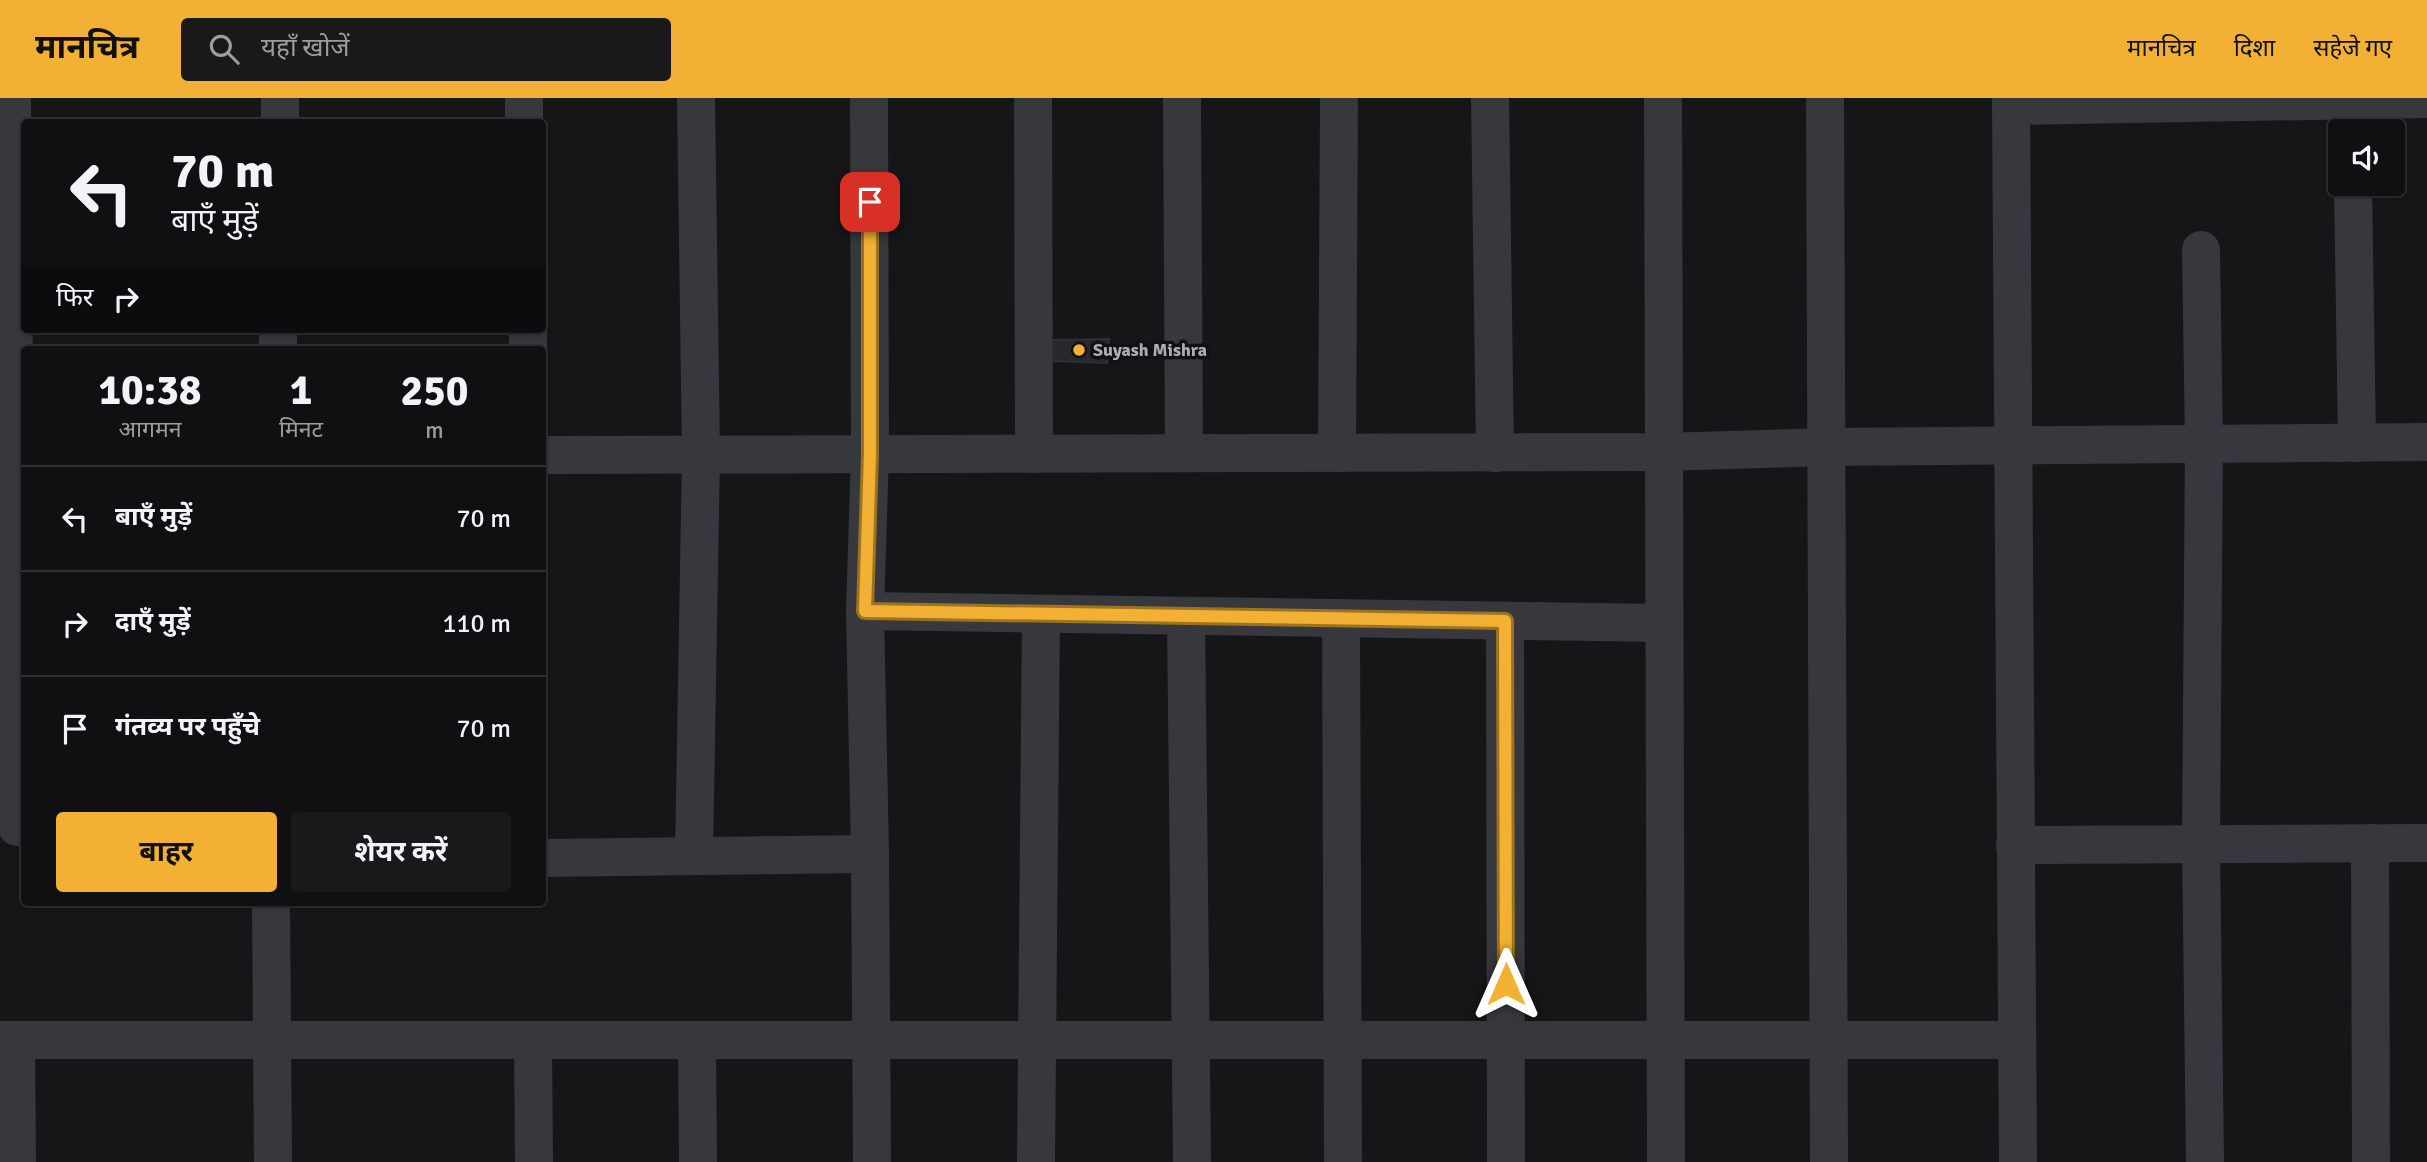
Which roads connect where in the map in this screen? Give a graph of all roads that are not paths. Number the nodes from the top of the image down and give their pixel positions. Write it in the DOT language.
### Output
graph roads {
  1 [pos="12,98"];
  2 [pos="280,98"];
  3 [pos="524,98"];
  4 [pos="695,98"];
  5 [pos="869,98"];
  6 [pos="1033,98"];
  7 [pos="1182,98"];
  8 [pos="1339,98"];
  9 [pos="1490,98"];
  10 [pos="1663,98"];
  11 [pos="1825,98"];
  12 [pos="2427,99"];
  13 [pos="2248,100"];
  14 [pos="2011,102"];
  15 [pos="2353,116"];
  16 [pos="280,119"];
  17 [pos="524,119"];
  18 [pos="2353,196"];
  19 [pos="2201,250"];
  20 [pos="13,319"];
  21 [pos="2427,442"];
  22 [pos="2357,443"];
  23 [pos="2204,444"];
  24 [pos="2012,446"];
  25 [pos="1826,447"];
  26 [pos="1664,452"];
  27 [pos="1184,453"];
  28 [pos="1338,453"];
  29 [pos="1496,453"];
  30 [pos="870,454"];
  31 [pos="1034,454"];
  32 [pos="701,455"];
  33 [pos="546,456"];
  34 [pos="865,611"];
  35 [pos="1041,614"];
  36 [pos="1186,616"];
  37 [pos="1341,618"];
  38 [pos="1505,621"];
  39 [pos="1664,623"];
  40 [pos="14,827"];
  41 [pos="2370,843"];
  42 [pos="2427,843"];
  43 [pos="2201,844"];
  44 [pos="2015,845"];
  45 [pos="870,854"];
  46 [pos="694,855"];
  47 [pos="546,858"];
  48 [pos="271,906"];
  49 [pos="8,1040"];
  50 [pos="1506,1040"];
  51 [pos="1829,1040"];
  52 [pos="2017,1040"];
  53 [pos="272,1041"];
  54 [pos="533,1041"];
  55 [pos="698,1041"];
  56 [pos="872,1041"];
  57 [pos="1035,1041"];
  58 [pos="1191,1041"];
  59 [pos="1342,1041"];
  60 [pos="1666,1041"];
  61 [pos="17,1162"];
  62 [pos="273,1162"];
  63 [pos="534,1162"];
  64 [pos="698,1162"];
  65 [pos="872,1162"];
  66 [pos="1036,1162"];
  67 [pos="1192,1162"];
  68 [pos="1343,1162"];
  69 [pos="1506,1162"];
  70 [pos="1667,1162"];
  71 [pos="1829,1162"];
  72 [pos="2018,1162"];
  73 [pos="2206,1162"];
  74 [pos="2371,1162"];
  1 -- 20 [label="street"];
  2 -- 16 [label="street"];
  3 -- 17 [label="street"];
  4 -- 32 [label="street"];
  5 -- 30 [label="street"];
  6 -- 31 [label="street"];
  7 -- 27 [label="street"];
  8 -- 28 [label="street"];
  9 -- 29 [label="street"];
  10 -- 26 [label="street"];
  11 -- 25 [label="street"];
  12 -- 15 [label="street"];
  13 -- 14 [label="street"];
  13 -- 15 [label="street"];
  14 -- 24 [label="street"];
  18 -- 22 [label="street"];
  19 -- 23 [label="street"];
  20 -- 40 [label="street"];
  21 -- 22 [label="street"];
  22 -- 23 [label="street"];
  23 -- 24 [label="street"];
  23 -- 43 [label="street"];
  24 -- 25 [label="street"];
  24 -- 44 [label="street"];
  25 -- 26 [label="street"];
  25 -- 51 [label="street"];
  26 -- 29 [label="street"];
  26 -- 39 [label="street"];
  27 -- 28 [label="street"];
  27 -- 31 [label="street"];
  28 -- 29 [label="street"];
  30 -- 31 [label="street"];
  30 -- 32 [label="street"];
  30 -- 34 [label="street"];
  32 -- 33 [label="street"];
  32 -- 46 [label="street"];
  34 -- 35 [label="street"];
  34 -- 45 [label="street"];
  35 -- 36 [label="street"];
  35 -- 57 [label="street"];
  36 -- 37 [label="street"];
  36 -- 58 [label="street"];
  37 -- 38 [label="street"];
  37 -- 59 [label="street"];
  38 -- 39 [label="street"];
  38 -- 50 [label="street"];
  39 -- 60 [label="street"];
  41 -- 42 [label="street"];
  41 -- 43 [label="street"];
  41 -- 74 [label="street"];
  43 -- 44 [label="street"];
  43 -- 73 [label="street"];
  44 -- 52 [label="street"];
  45 -- 46 [label="street"];
  45 -- 56 [label="street"];
  46 -- 47 [label="street"];
  48 -- 53 [label="street"];
  49 -- 53 [label="street"];
  49 -- 61 [label="street"];
  50 -- 59 [label="street"];
  50 -- 60 [label="street"];
  50 -- 69 [label="street"];
  51 -- 52 [label="street"];
  51 -- 60 [label="street"];
  51 -- 71 [label="street"];
  52 -- 72 [label="street"];
  53 -- 54 [label="street"];
  53 -- 62 [label="street"];
  54 -- 55 [label="street"];
  54 -- 63 [label="street"];
  55 -- 56 [label="street"];
  55 -- 64 [label="street"];
  56 -- 57 [label="street"];
  56 -- 65 [label="street"];
  57 -- 58 [label="street"];
  57 -- 66 [label="street"];
  58 -- 59 [label="street"];
  58 -- 67 [label="street"];
  59 -- 68 [label="street"];
  60 -- 70 [label="street"];
}
